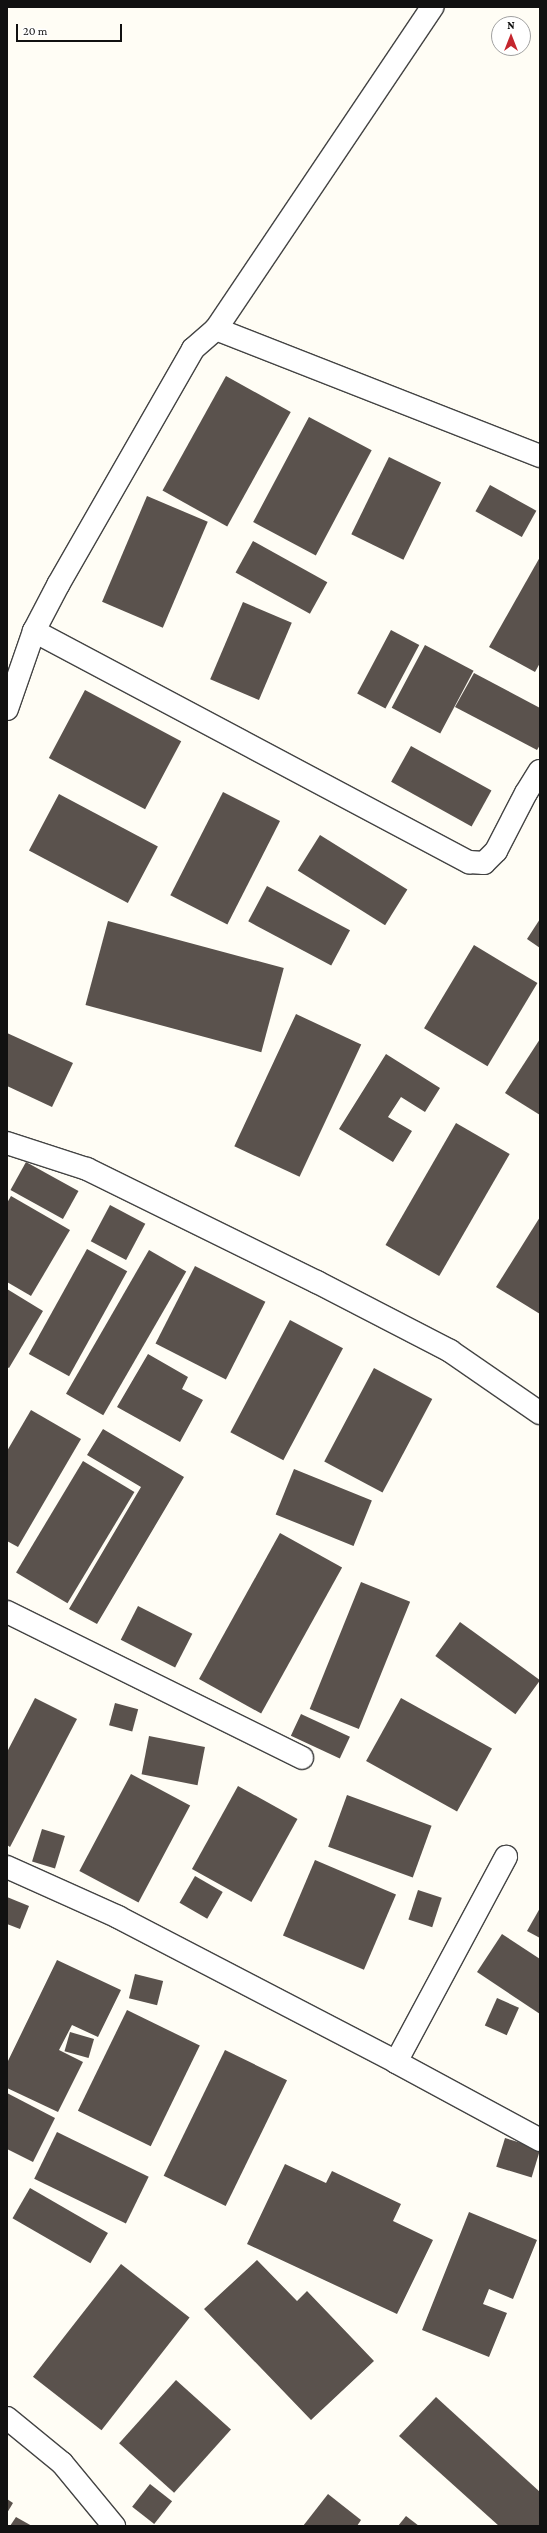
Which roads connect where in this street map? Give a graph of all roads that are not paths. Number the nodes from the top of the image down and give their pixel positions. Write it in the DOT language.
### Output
graph roads {
  1 [pos="432,7"];
  2 [pos="216,329"];
  3 [pos="540,456"];
  4 [pos="34,631"];
  5 [pos="7,709"];
  6 [pos="540,771"];
  7 [pos="7,1142"];
  8 [pos="540,1413"];
  9 [pos="7,1612"];
  10 [pos="302,1758"];
  11 [pos="506,1857"];
  12 [pos="7,1867"];
  13 [pos="396,2062"];
  14 [pos="540,2140"];
  15 [pos="7,2418"];
  16 [pos="114,2526"];
  1 -- 2 [label="street"];
  2 -- 3 [label="street"];
  2 -- 4 [label="street"];
  4 -- 5 [label="street"];
  4 -- 6 [label="street"];
  7 -- 8 [label="street"];
  9 -- 10 [label="street"];
  11 -- 13 [label="street"];
  12 -- 13 [label="street"];
  13 -- 14 [label="street"];
  15 -- 16 [label="street"];
}
